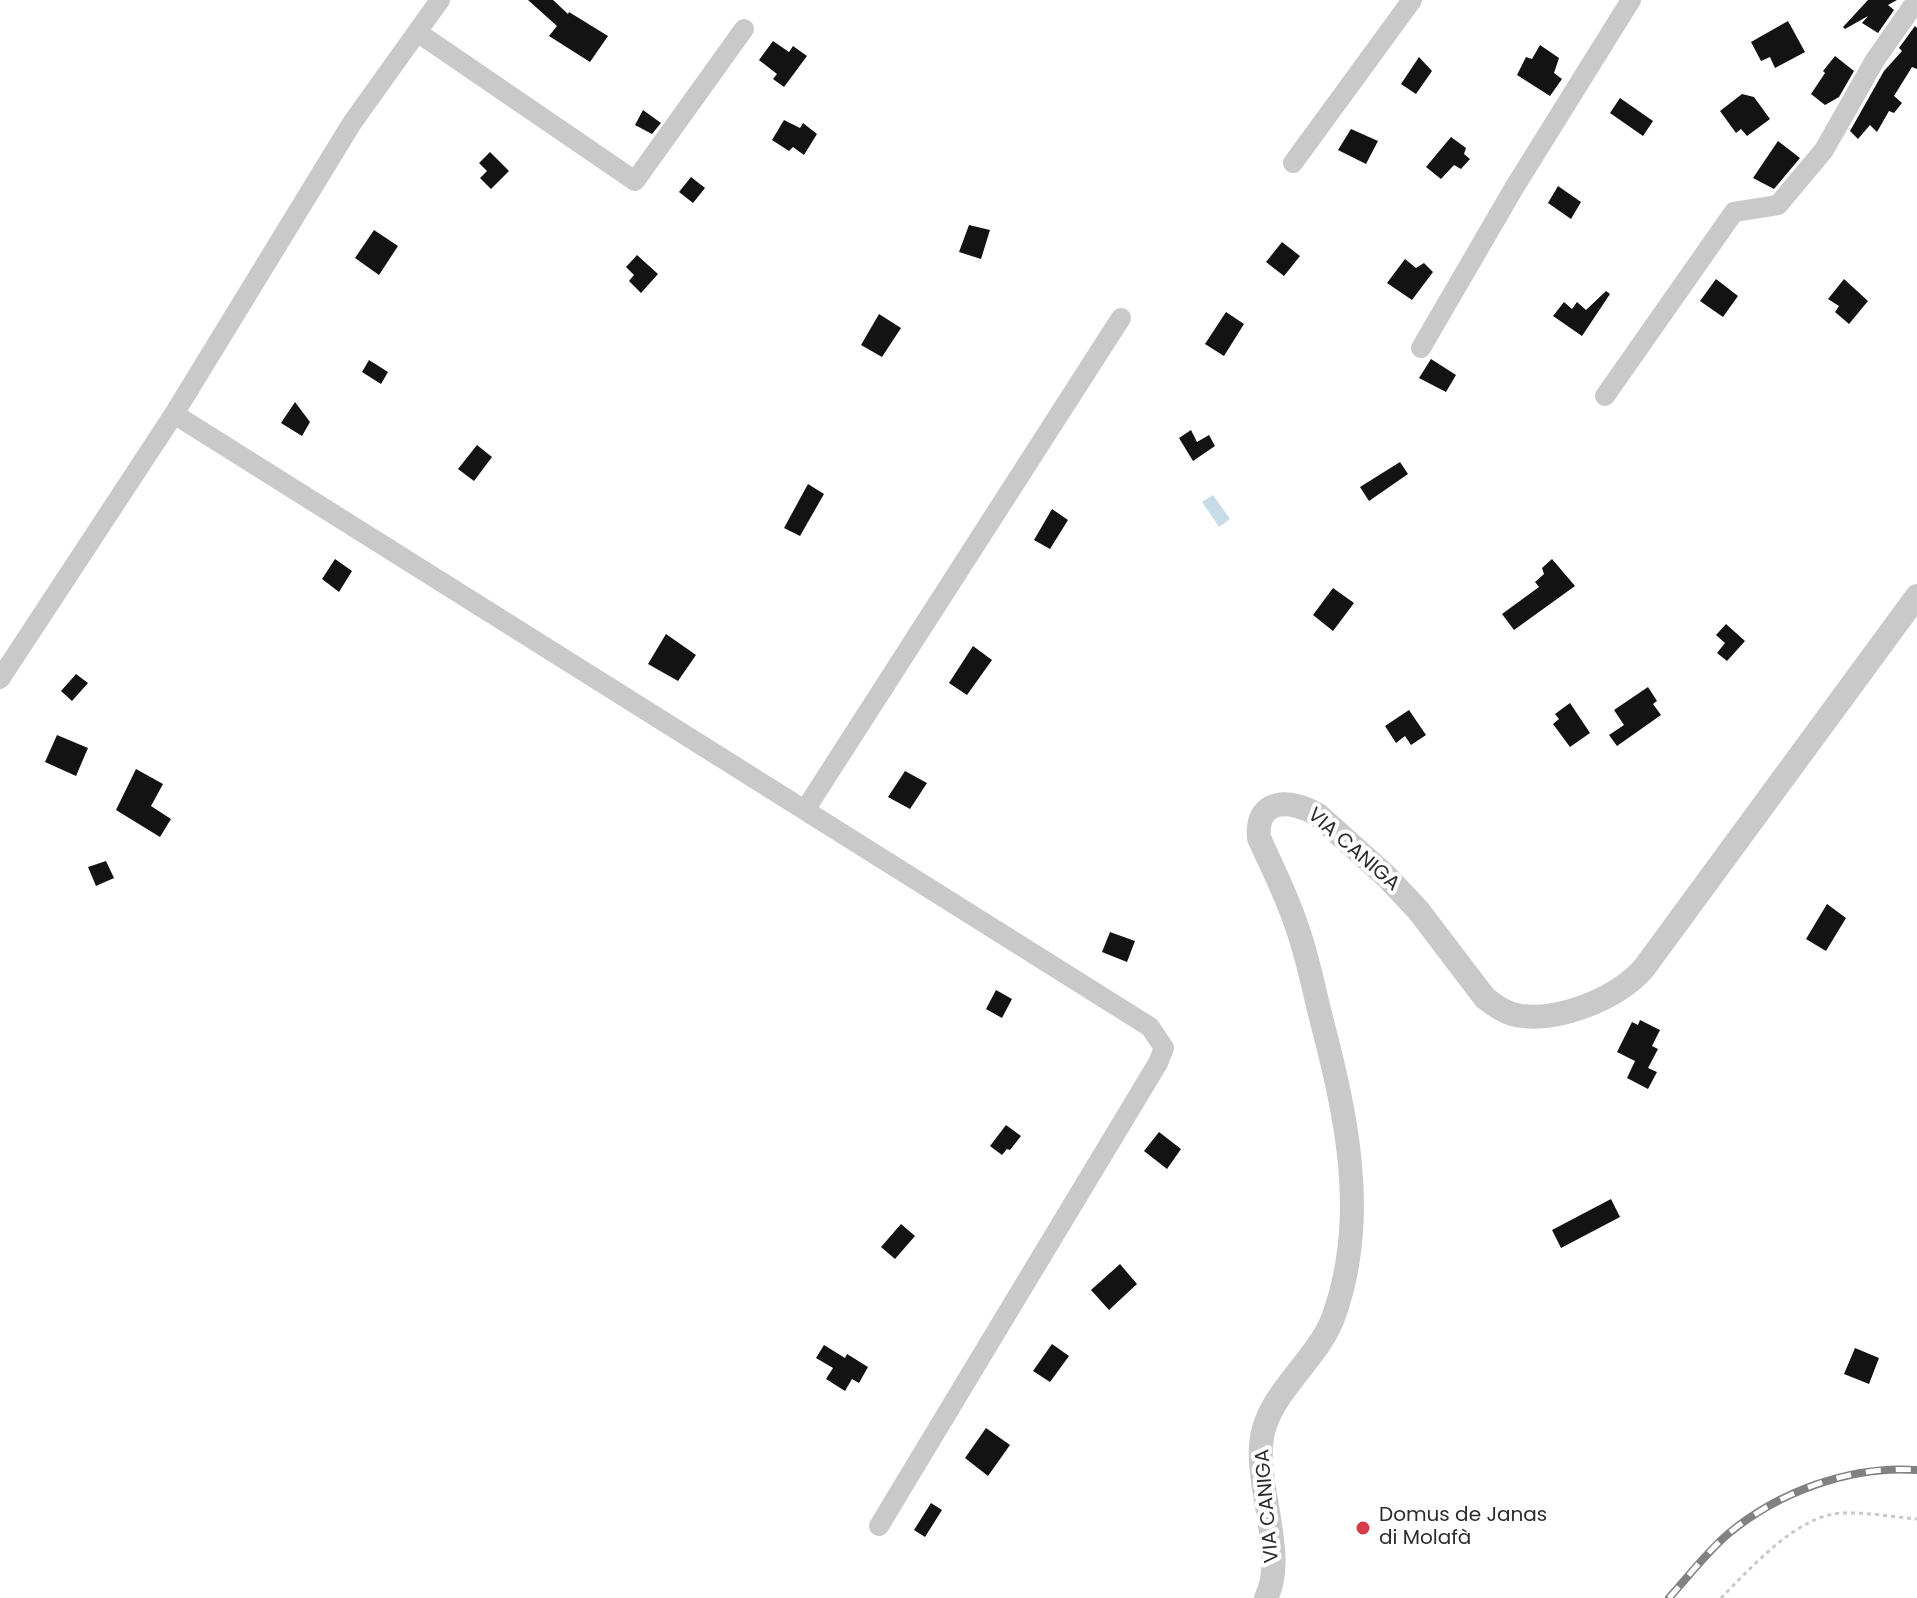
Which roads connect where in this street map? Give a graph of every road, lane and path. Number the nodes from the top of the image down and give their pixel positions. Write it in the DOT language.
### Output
graph roads {
  1 [pos="440,0"];
  2 [pos="1412,0"];
  3 [pos="1631,0"];
  4 [pos="1917,0"];
  5 [pos="744,29"];
  6 [pos="417,32"];
  7 [pos="1293,163"];
  8 [pos="1121,318"];
  9 [pos="1421,348"];
  10 [pos="1605,396"];
  11 [pos="174,414"];
  12 [pos="1917,596"];
  13 [pos="0,679"];
  14 [pos="805,810"];
  15 [pos="1917,1519"];
  16 [pos="879,1526"];
  17 [pos="1266,1598"];
  18 [pos="1721,1598"];
  1 -- 6 [label="street"];
  2 -- 7 [label="street"];
  3 -- 9 [label="street"];
  4 -- 10 [label="street"];
  5 -- 6 [label="street"];
  6 -- 11 [label="street"];
  8 -- 14 [label="street"];
  11 -- 13 [label="street"];
  11 -- 14 [label="street"];
  12 -- 17 [label="street, VIA CANIGA"];
  14 -- 16 [label="street"];
  15 -- 18 [label="path"];
}
